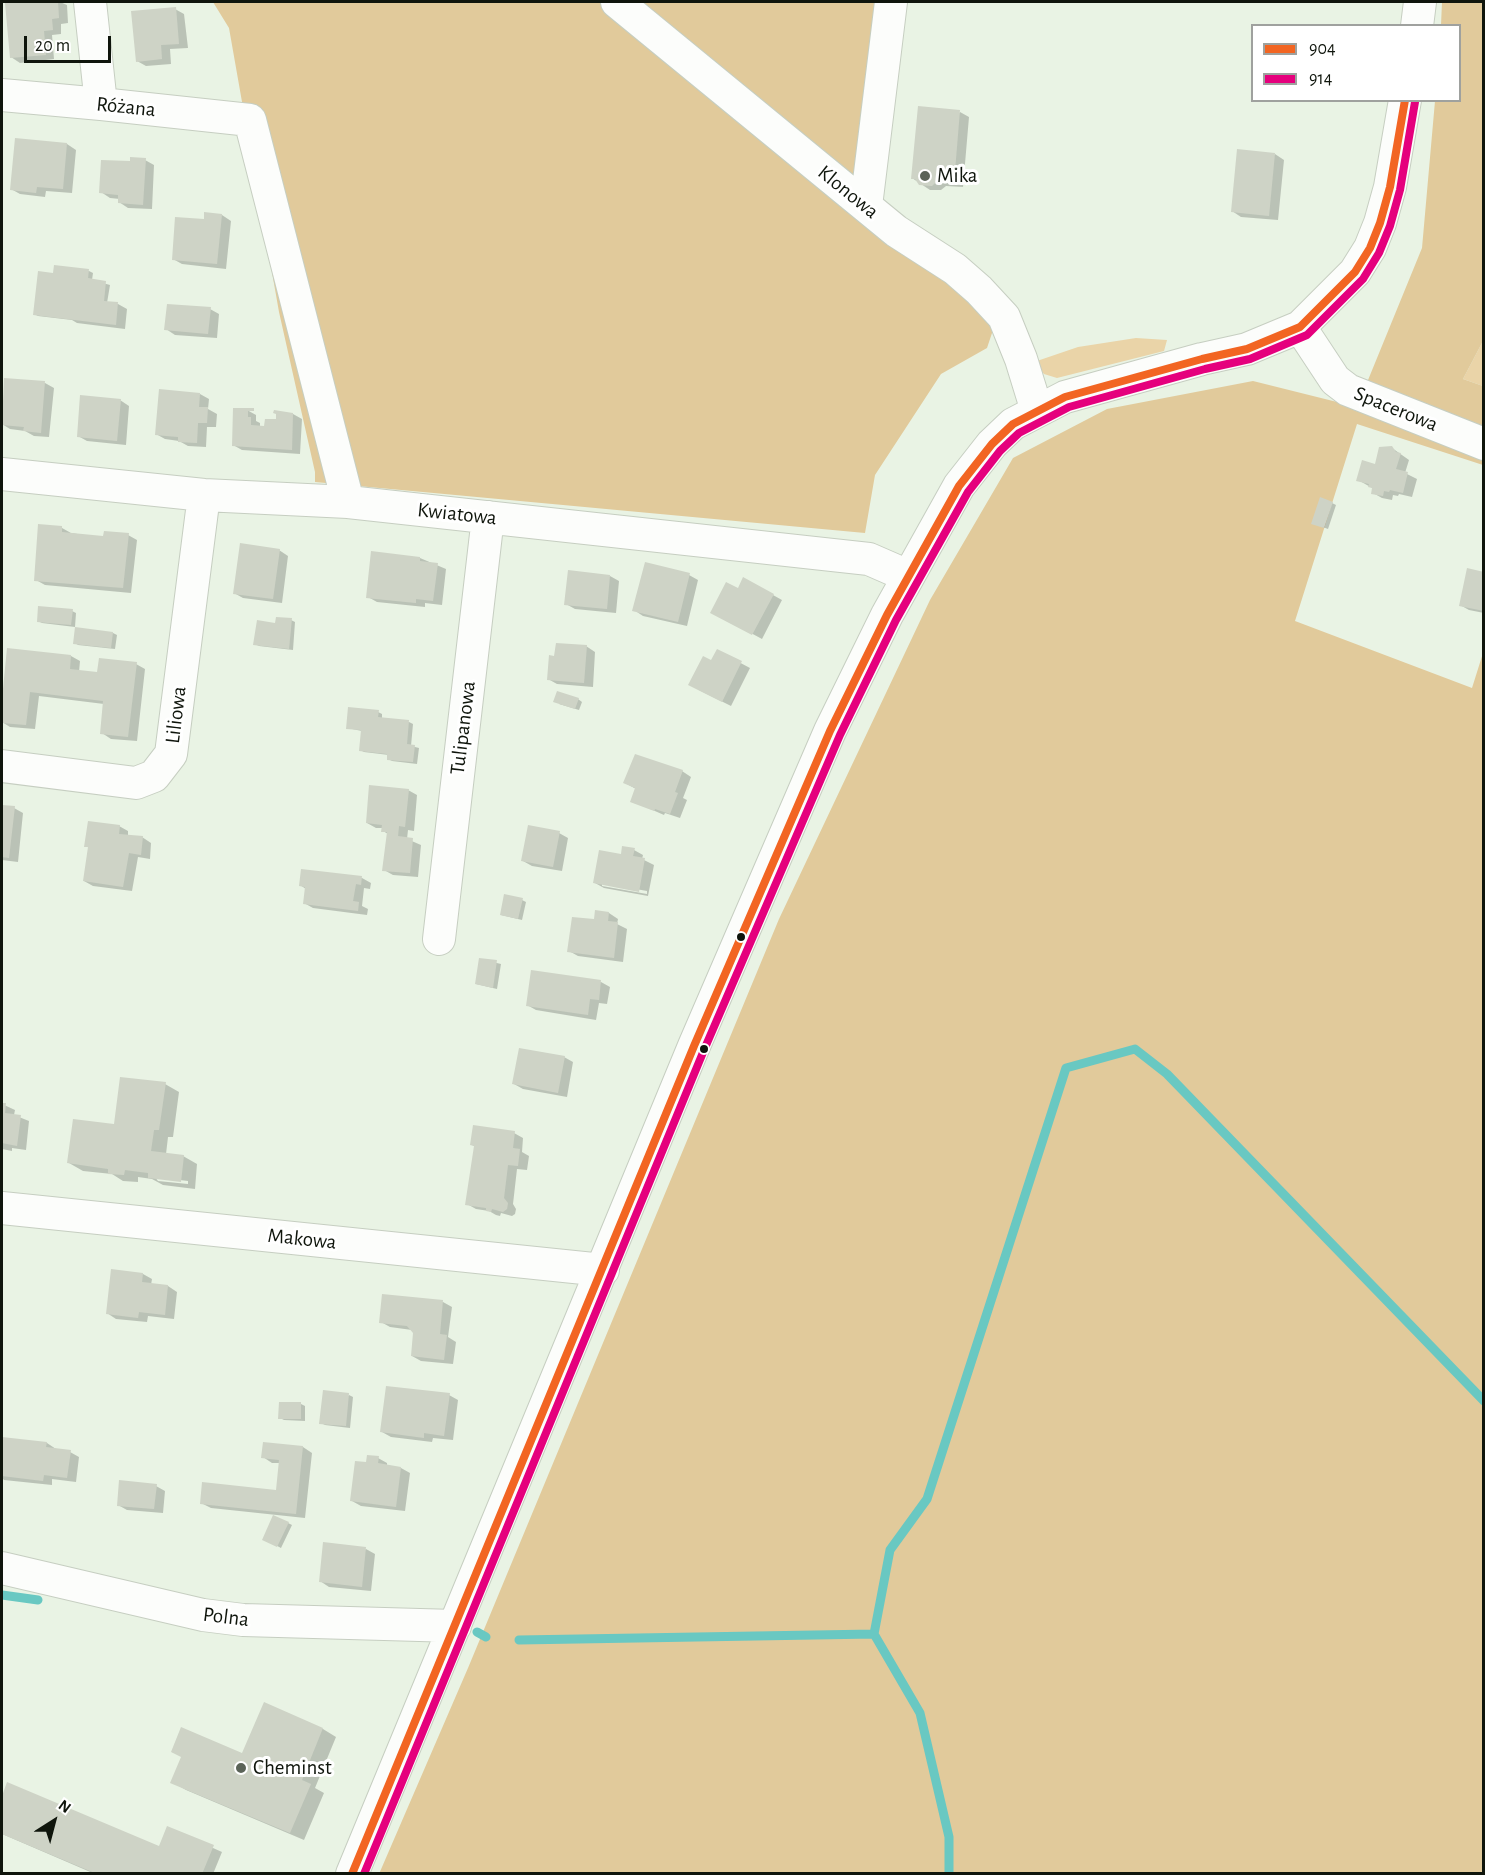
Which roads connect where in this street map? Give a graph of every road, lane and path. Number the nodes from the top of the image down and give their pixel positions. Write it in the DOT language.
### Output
graph roads {
  1 [pos="90,2"];
  2 [pos="617,2"];
  3 [pos="891,2"];
  4 [pos="1420,2"];
  5 [pos="1417,24"];
  6 [pos="2,95"];
  7 [pos="1405,102"];
  8 [pos="101,104"];
  9 [pos="866,206"];
  10 [pos="1300,327"];
  11 [pos="1037,411"];
  12 [pos="1484,444"];
  13 [pos="2,474"];
  14 [pos="204,495"];
  15 [pos="348,502"];
  16 [pos="488,517"];
  17 [pos="908,576"];
  18 [pos="2,766"];
  19 [pos="439,939"];
  20 [pos="2,1208"];
  21 [pos="603,1270"];
  22 [pos="2,1568"];
  23 [pos="455,1626"];
  24 [pos="352,1874"];
  1 -- 8 [label="street"];
  2 -- 9 [label="street, Klonowa"];
  3 -- 9 [label="street"];
  4 -- 5 [label="street"];
  6 -- 8 [label="street, Różana"];
  7 -- 10 [label="street"];
  8 -- 15 [label="street, Różana"];
  9 -- 11 [label="street, Klonowa"];
  10 -- 11 [label="street"];
  10 -- 12 [label="street, Spacerowa"];
  11 -- 17 [label="street"];
  13 -- 14 [label="street, Kwiatowa"];
  14 -- 15 [label="street, Kwiatowa"];
  14 -- 18 [label="street, Liliowa"];
  15 -- 16 [label="street, Kwiatowa"];
  16 -- 17 [label="street, Kwiatowa"];
  16 -- 19 [label="street, Tulipanowa"];
  17 -- 21 [label="street"];
  20 -- 21 [label="street, Makowa"];
  21 -- 23 [label="street"];
  22 -- 23 [label="street, Polna"];
  23 -- 24 [label="street"];
}
